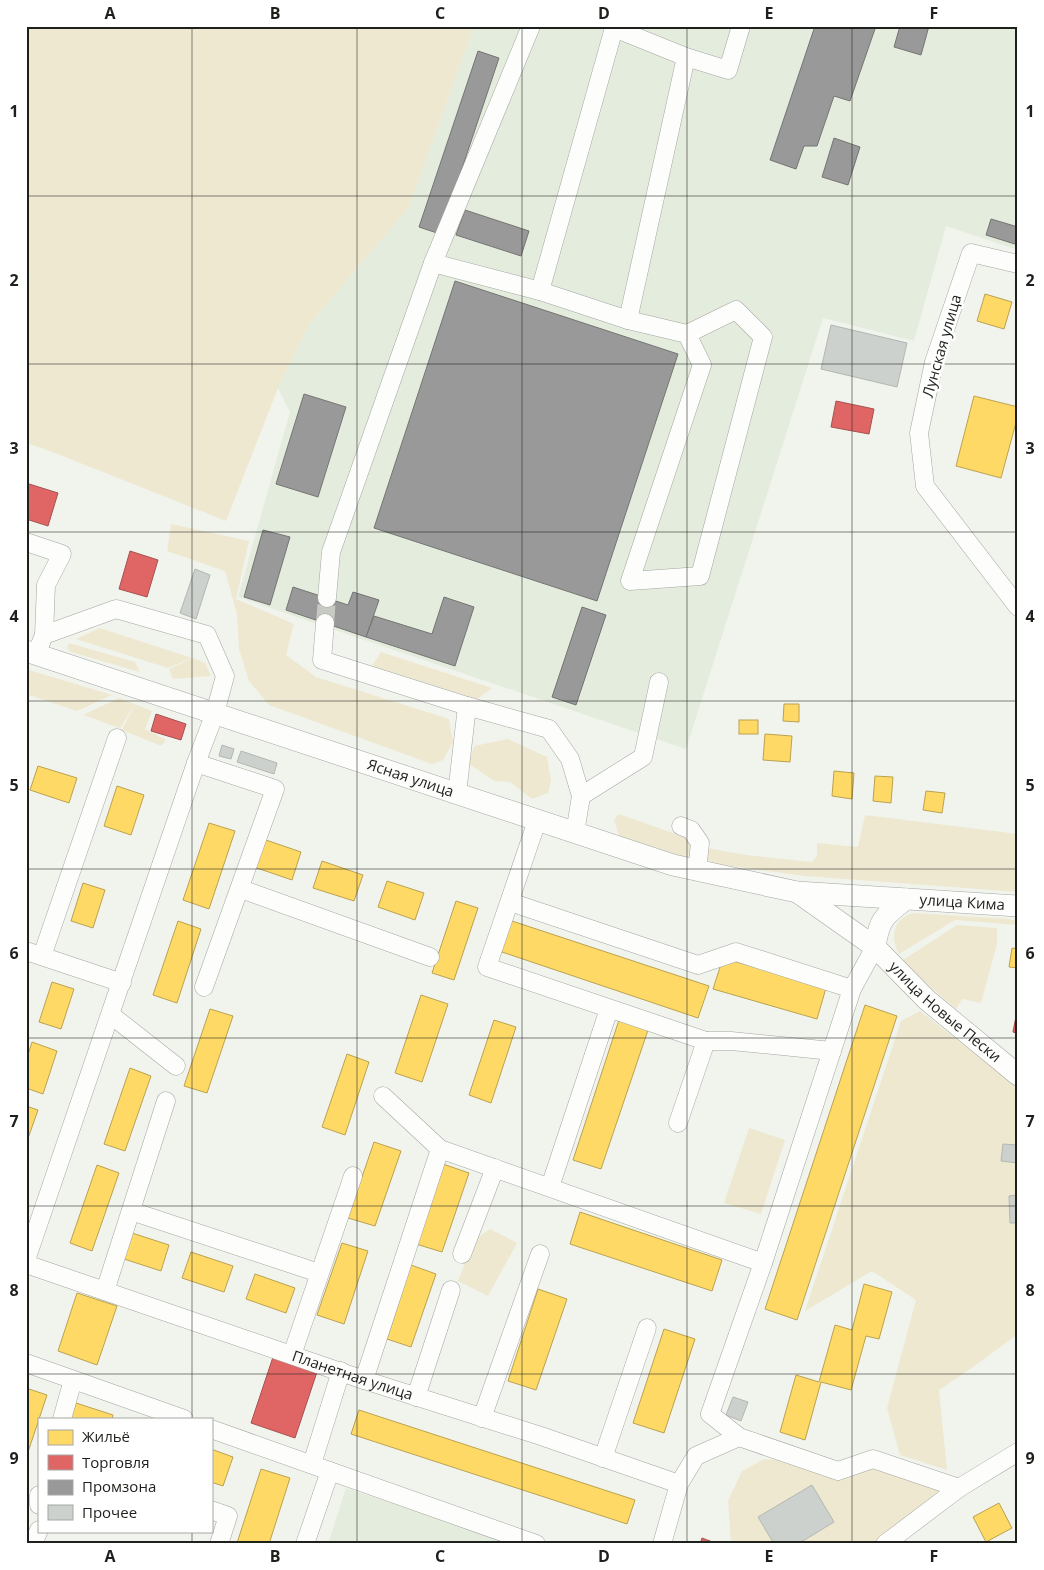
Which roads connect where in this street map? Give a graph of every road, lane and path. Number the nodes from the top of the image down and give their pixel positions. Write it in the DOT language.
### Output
graph roads {
  1 [pos="531,26"];
  2 [pos="741,26"];
  3 [pos="614,27"];
  4 [pos="686,57"];
  5 [pos="433,263"];
  6 [pos="1018,264"];
  7 [pos="540,291"];
  8 [pos="628,320"];
  9 [pos="687,334"];
  10 [pos="26,542"];
  11 [pos="327,598"];
  12 [pos="1018,607"];
  13 [pos="325,623"];
  14 [pos="44,635"];
  15 [pos="31,652"];
  16 [pos="659,682"];
  17 [pos="467,706"];
  18 [pos="215,713"];
  19 [pos="117,738"];
  20 [pos="196,763"];
  21 [pos="457,794"];
  22 [pos="581,796"];
  23 [pos="537,821"];
  24 [pos="681,826"];
  25 [pos="574,833"];
  26 [pos="697,871"];
  27 [pos="241,889"];
  28 [pos="797,892"];
  29 [pos="906,899"];
  30 [pos="510,902"];
  31 [pos="1018,906"];
  32 [pos="875,948"];
  33 [pos="34,954"];
  34 [pos="430,957"];
  35 [pos="122,982"];
  36 [pos="204,987"];
  37 [pos="852,989"];
  38 [pos="610,1009"];
  39 [pos="111,1015"];
  40 [pos="706,1042"];
  41 [pos="832,1051"];
  42 [pos="176,1066"];
  43 [pos="1018,1075"];
  44 [pos="383,1096"];
  45 [pos="166,1101"];
  46 [pos="678,1123"];
  47 [pos="440,1148"];
  48 [pos="495,1168"];
  49 [pos="353,1176"];
  50 [pos="550,1186"];
  51 [pos="131,1210"];
  52 [pos="462,1254"];
  53 [pos="540,1254"];
  54 [pos="26,1260"];
  55 [pos="763,1263"];
  56 [pos="26,1264"];
  57 [pos="319,1273"];
  58 [pos="451,1290"];
  59 [pos="105,1291"];
  60 [pos="647,1328"];
  61 [pos="292,1355"];
  62 [pos="26,1363"];
  63 [pos="341,1371"];
  64 [pos="74,1380"];
  65 [pos="364,1380"];
  66 [pos="416,1397"];
  67 [pos="62,1418"];
  68 [pos="181,1418"];
  69 [pos="482,1418"];
  70 [pos="212,1429"];
  71 [pos="739,1437"];
  72 [pos="1018,1452"];
  73 [pos="603,1458"];
  74 [pos="312,1464"];
  75 [pos="330,1471"];
  76 [pos="679,1484"];
  77 [pos="959,1488"];
  78 [pos="212,1510"];
  79 [pos="38,1532"];
  80 [pos="887,1543"];
  81 [pos="34,1544"];
  82 [pos="219,1544"];
  83 [pos="305,1544"];
  84 [pos="536,1544"];
  85 [pos="662,1544"];
  1 -- 5 [label="street"];
  2 -- 4 [label="street"];
  3 -- 4 [label="street"];
  3 -- 7 [label="street"];
  4 -- 8 [label="street"];
  5 -- 7 [label="street"];
  5 -- 11 [label="street"];
  6 -- 12 [label="street, Лунская улица"];
  7 -- 8 [label="street"];
  8 -- 9 [label="street"];
  9 -- 9 [label="street"];
  10 -- 14 [label="street"];
  13 -- 17 [label="street"];
  14 -- 15 [label="street"];
  14 -- 18 [label="street"];
  15 -- 18 [label="main road, Ясная улица"];
  16 -- 22 [label="street"];
  17 -- 21 [label="street"];
  17 -- 22 [label="street"];
  18 -- 20 [label="street"];
  18 -- 21 [label="main road, Ясная улица"];
  19 -- 33 [label="street"];
  20 -- 27 [label="street"];
  20 -- 35 [label="street"];
  21 -- 23 [label="main road, Ясная улица"];
  22 -- 25 [label="street"];
  23 -- 25 [label="main road, Ясная улица"];
  23 -- 30 [label="street"];
  24 -- 26 [label="street"];
  25 -- 26 [label="main road, Ясная улица"];
  26 -- 28 [label="main road, Ясная улица"];
  27 -- 34 [label="street"];
  27 -- 36 [label="street"];
  28 -- 29 [label="main road, улица Кима"];
  28 -- 32 [label="main road, улица Новые Пески"];
  29 -- 31 [label="main road, улица Кима"];
  29 -- 32 [label="main road"];
  30 -- 37 [label="street"];
  30 -- 38 [label="street"];
  32 -- 37 [label="street"];
  32 -- 43 [label="main road, улица Новые Пески"];
  33 -- 35 [label="street"];
  35 -- 39 [label="street"];
  37 -- 41 [label="street"];
  38 -- 40 [label="street"];
  38 -- 50 [label="street"];
  39 -- 42 [label="street"];
  39 -- 54 [label="street"];
  40 -- 41 [label="street"];
  40 -- 46 [label="street"];
  41 -- 55 [label="street"];
  44 -- 47 [label="street"];
  45 -- 51 [label="street"];
  47 -- 48 [label="street"];
  47 -- 65 [label="street"];
  48 -- 50 [label="street"];
  48 -- 52 [label="street"];
  49 -- 57 [label="street"];
  50 -- 55 [label="street"];
  51 -- 57 [label="street"];
  51 -- 59 [label="street"];
  53 -- 69 [label="street"];
  55 -- 71 [label="street"];
  56 -- 59 [label="street, Планетная улица"];
  57 -- 61 [label="street"];
  58 -- 66 [label="street"];
  59 -- 61 [label="street, Планетная улица"];
  60 -- 73 [label="street"];
  61 -- 63 [label="street, Планетная улица"];
  62 -- 64 [label="street"];
  63 -- 65 [label="street, Планетная улица"];
  63 -- 74 [label="street"];
  64 -- 67 [label="street"];
  64 -- 68 [label="street"];
  65 -- 66 [label="street, Планетная улица"];
  66 -- 69 [label="street, Планетная улица"];
  69 -- 73 [label="street, Планетная улица"];
  70 -- 74 [label="street"];
  71 -- 76 [label="street"];
  71 -- 77 [label="street"];
  72 -- 77 [label="street"];
  73 -- 76 [label="street, Планетная улица"];
  74 -- 75 [label="street"];
  75 -- 83 [label="street"];
  75 -- 84 [label="street"];
  76 -- 85 [label="street"];
  77 -- 80 [label="street"];
  78 -- 82 [label="street"];
  79 -- 81 [label="street"];
}
